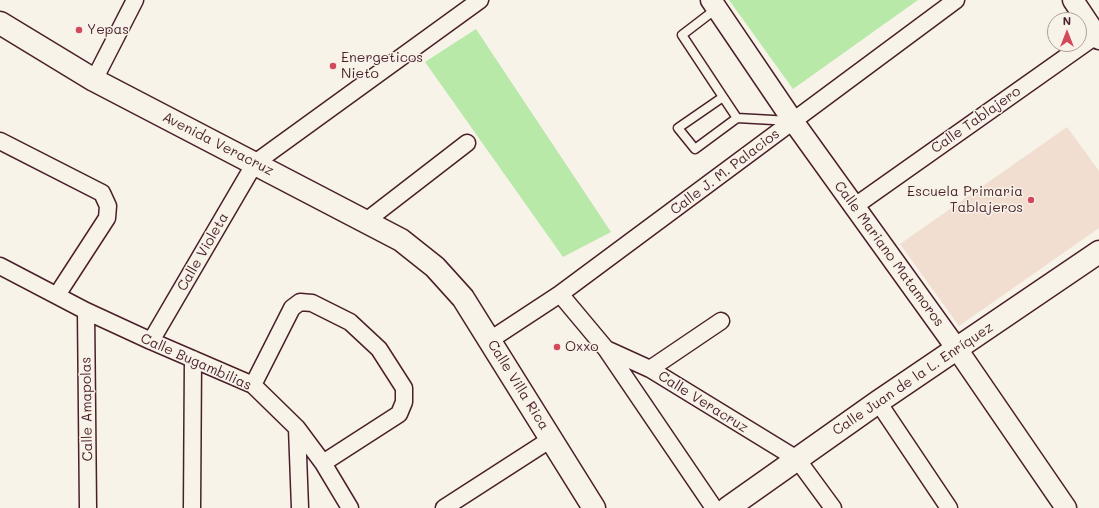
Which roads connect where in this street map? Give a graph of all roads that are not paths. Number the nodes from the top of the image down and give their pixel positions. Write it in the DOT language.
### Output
graph roads {
  1 [pos="135,0"];
  2 [pos="480,0"];
  3 [pos="956,0"];
  4 [pos="1073,0"];
  5 [pos="714,4"];
  6 [pos="0,23"];
  7 [pos="1098,37"];
  8 [pos="94,80"];
  9 [pos="723,97"];
  10 [pos="737,118"];
  11 [pos="793,121"];
  12 [pos="0,141"];
  13 [pos="467,143"];
  14 [pos="255,163"];
  15 [pos="855,206"];
  16 [pos="366,220"];
  17 [pos="1099,252"];
  18 [pos="0,266"];
  19 [pos="435,267"];
  20 [pos="560,294"];
  21 [pos="57,296"];
  22 [pos="86,310"];
  23 [pos="721,322"];
  24 [pos="490,340"];
  25 [pos="151,341"];
  26 [pos="606,349"];
  27 [pos="957,349"];
  28 [pos="193,359"];
  29 [pos="650,369"];
  30 [pos="252,385"];
  31 [pos="878,402"];
  32 [pos="297,428"];
  33 [pos="551,438"];
  34 [pos="797,459"];
  35 [pos="323,463"];
  36 [pos="464,503"];
  37 [pos="88,508"];
  38 [pos="192,508"];
  39 [pos="300,508"];
  40 [pos="350,508"];
  41 [pos="444,508"];
  42 [pos="594,508"];
  43 [pos="714,508"];
  44 [pos="728,508"];
  45 [pos="833,508"];
  46 [pos="949,508"];
  47 [pos="1066,508"];
  1 -- 8 [label="street"];
  2 -- 14 [label="street"];
  3 -- 11 [label="street, Calle J. M. Palacios"];
  4 -- 7 [label="street"];
  5 -- 9 [label="lane"];
  5 -- 11 [label="street, Calle Mariano Matamoros"];
  6 -- 8 [label="main road, Avenida Veracruz"];
  7 -- 15 [label="street, Calle Tablajero"];
  8 -- 14 [label="main road, Avenida Veracruz"];
  9 -- 10 [label="lane"];
  9 -- 10 [label="lane"];
  10 -- 11 [label="lane"];
  11 -- 15 [label="street, Calle Mariano Matamoros"];
  11 -- 20 [label="street, Calle J. M. Palacios"];
  12 -- 21 [label="street"];
  13 -- 16 [label="street"];
  14 -- 16 [label="main road, Avenida Veracruz"];
  14 -- 25 [label="street, Calle Violeta"];
  15 -- 27 [label="street, Calle Mariano Matamoros"];
  16 -- 19 [label="main road, Avenida Veracruz"];
  17 -- 27 [label="main road, Calle Juan de la L. Enríquez"];
  18 -- 21 [label="street, Calle Bugambilias"];
  19 -- 24 [label="main road, Calle Villa Rica"];
  20 -- 24 [label="street, Calle J. M. Palacios"];
  20 -- 26 [label="street"];
  21 -- 22 [label="street, Calle Bugambilias"];
  22 -- 25 [label="street, Calle Bugambilias"];
  22 -- 37 [label="street, Calle Amapolas"];
  23 -- 29 [label="street"];
  24 -- 33 [label="main road, Calle Villa Rica"];
  25 -- 28 [label="street, Calle Bugambilias"];
  26 -- 29 [label="street, Calle Veracruz"];
  26 -- 43 [label="street"];
  27 -- 31 [label="main road, Calle Juan de la L. Enríquez"];
  27 -- 47 [label="street, Calle Mariano Matamoros"];
  28 -- 30 [label="street, Calle Bugambilias"];
  28 -- 38 [label="street"];
  29 -- 34 [label="street, Calle Veracruz"];
  30 -- 32 [label="street, Calle Bugambilias"];
  30 -- 35 [label="street"];
  31 -- 34 [label="main road, Calle Juan de la L. Enríquez"];
  31 -- 46 [label="street"];
  32 -- 35 [label="street, Calle Bugambilias"];
  32 -- 39 [label="street"];
  33 -- 36 [label="street"];
  33 -- 42 [label="main road, Calle Villa Rica"];
  34 -- 44 [label="main road, Calle Juan de la L. Enríquez"];
  34 -- 45 [label="street"];
  35 -- 40 [label="street, Calle Bugambilias"];
  36 -- 41 [label="street"];
}
